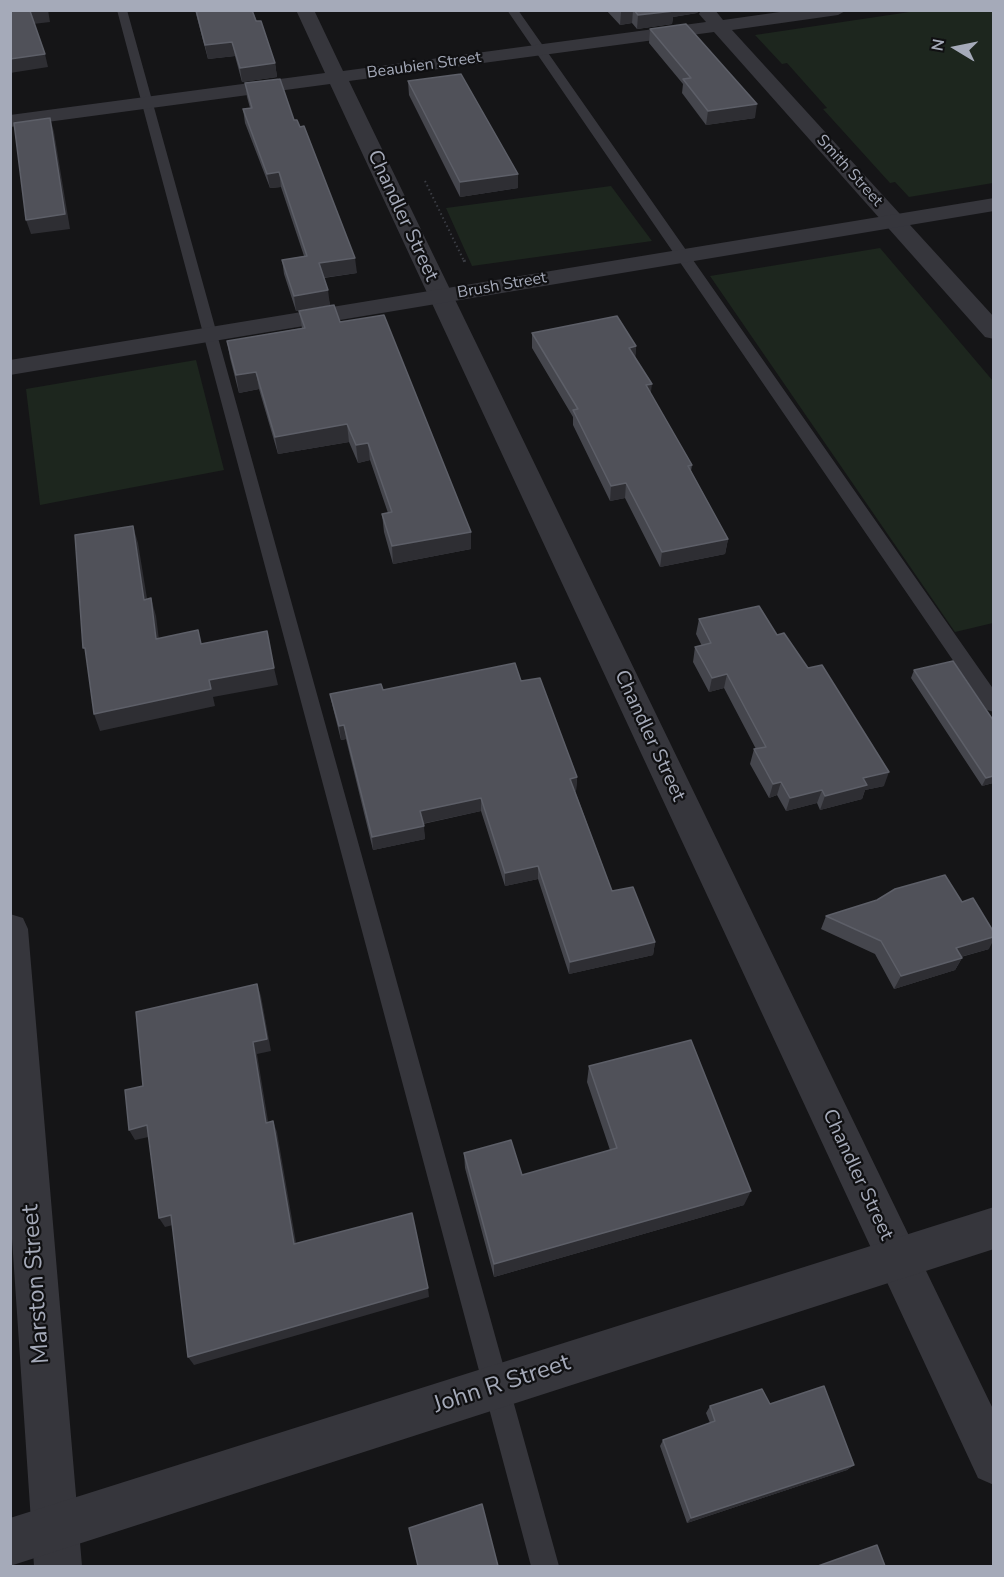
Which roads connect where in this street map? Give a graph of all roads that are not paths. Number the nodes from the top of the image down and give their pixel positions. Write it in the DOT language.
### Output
graph roads {
  1 [pos="122,10"];
  2 [pos="305,10"];
  3 [pos="512,10"];
  4 [pos="704,10"];
  5 [pos="838,10"];
  6 [pos="718,26"];
  7 [pos="540,50"];
  8 [pos="337,77"];
  9 [pos="148,103"];
  10 [pos="10,122"];
  11 [pos="993,204"];
  12 [pos="894,221"];
  13 [pos="682,256"];
  14 [pos="441,296"];
  15 [pos="993,332"];
  16 [pos="211,334"];
  17 [pos="10,368"];
  18 [pos="993,705"];
  19 [pos="10,929"];
  20 [pos="993,1228"];
  21 [pos="897,1259"];
  22 [pos="496,1386"];
  23 [pos="993,1462"];
  24 [pos="10,1542"];
  25 [pos="57,1547"];
  26 [pos="545,1566"];
  1 -- 9 [label="lane"];
  2 -- 8 [label="street, Chandler Street"];
  3 -- 7 [label="lane"];
  4 -- 6 [label="street, Smith Street"];
  5 -- 6 [label="street, Beaubien Street"];
  6 -- 7 [label="street, Beaubien Street"];
  6 -- 12 [label="street, Smith Street"];
  7 -- 8 [label="street, Beaubien Street"];
  7 -- 13 [label="lane"];
  8 -- 9 [label="street, Beaubien Street"];
  8 -- 14 [label="street, Chandler Street"];
  9 -- 10 [label="street, Beaubien Street"];
  9 -- 16 [label="lane"];
  11 -- 12 [label="street, Brush Street"];
  12 -- 13 [label="street, Brush Street"];
  12 -- 15 [label="street, Smith Street"];
  13 -- 14 [label="street, Brush Street"];
  13 -- 18 [label="lane"];
  14 -- 16 [label="street, Brush Street"];
  14 -- 21 [label="street, Chandler Street"];
  16 -- 17 [label="street, Brush Street"];
  16 -- 22 [label="lane"];
  19 -- 25 [label="street, Marston Street"];
  20 -- 21 [label="street, John R Street"];
  21 -- 22 [label="street, John R Street"];
  21 -- 23 [label="street, Chandler Street"];
  22 -- 25 [label="street, John R Street"];
  22 -- 26 [label="lane"];
  24 -- 25 [label="street, John R Street"];
}
